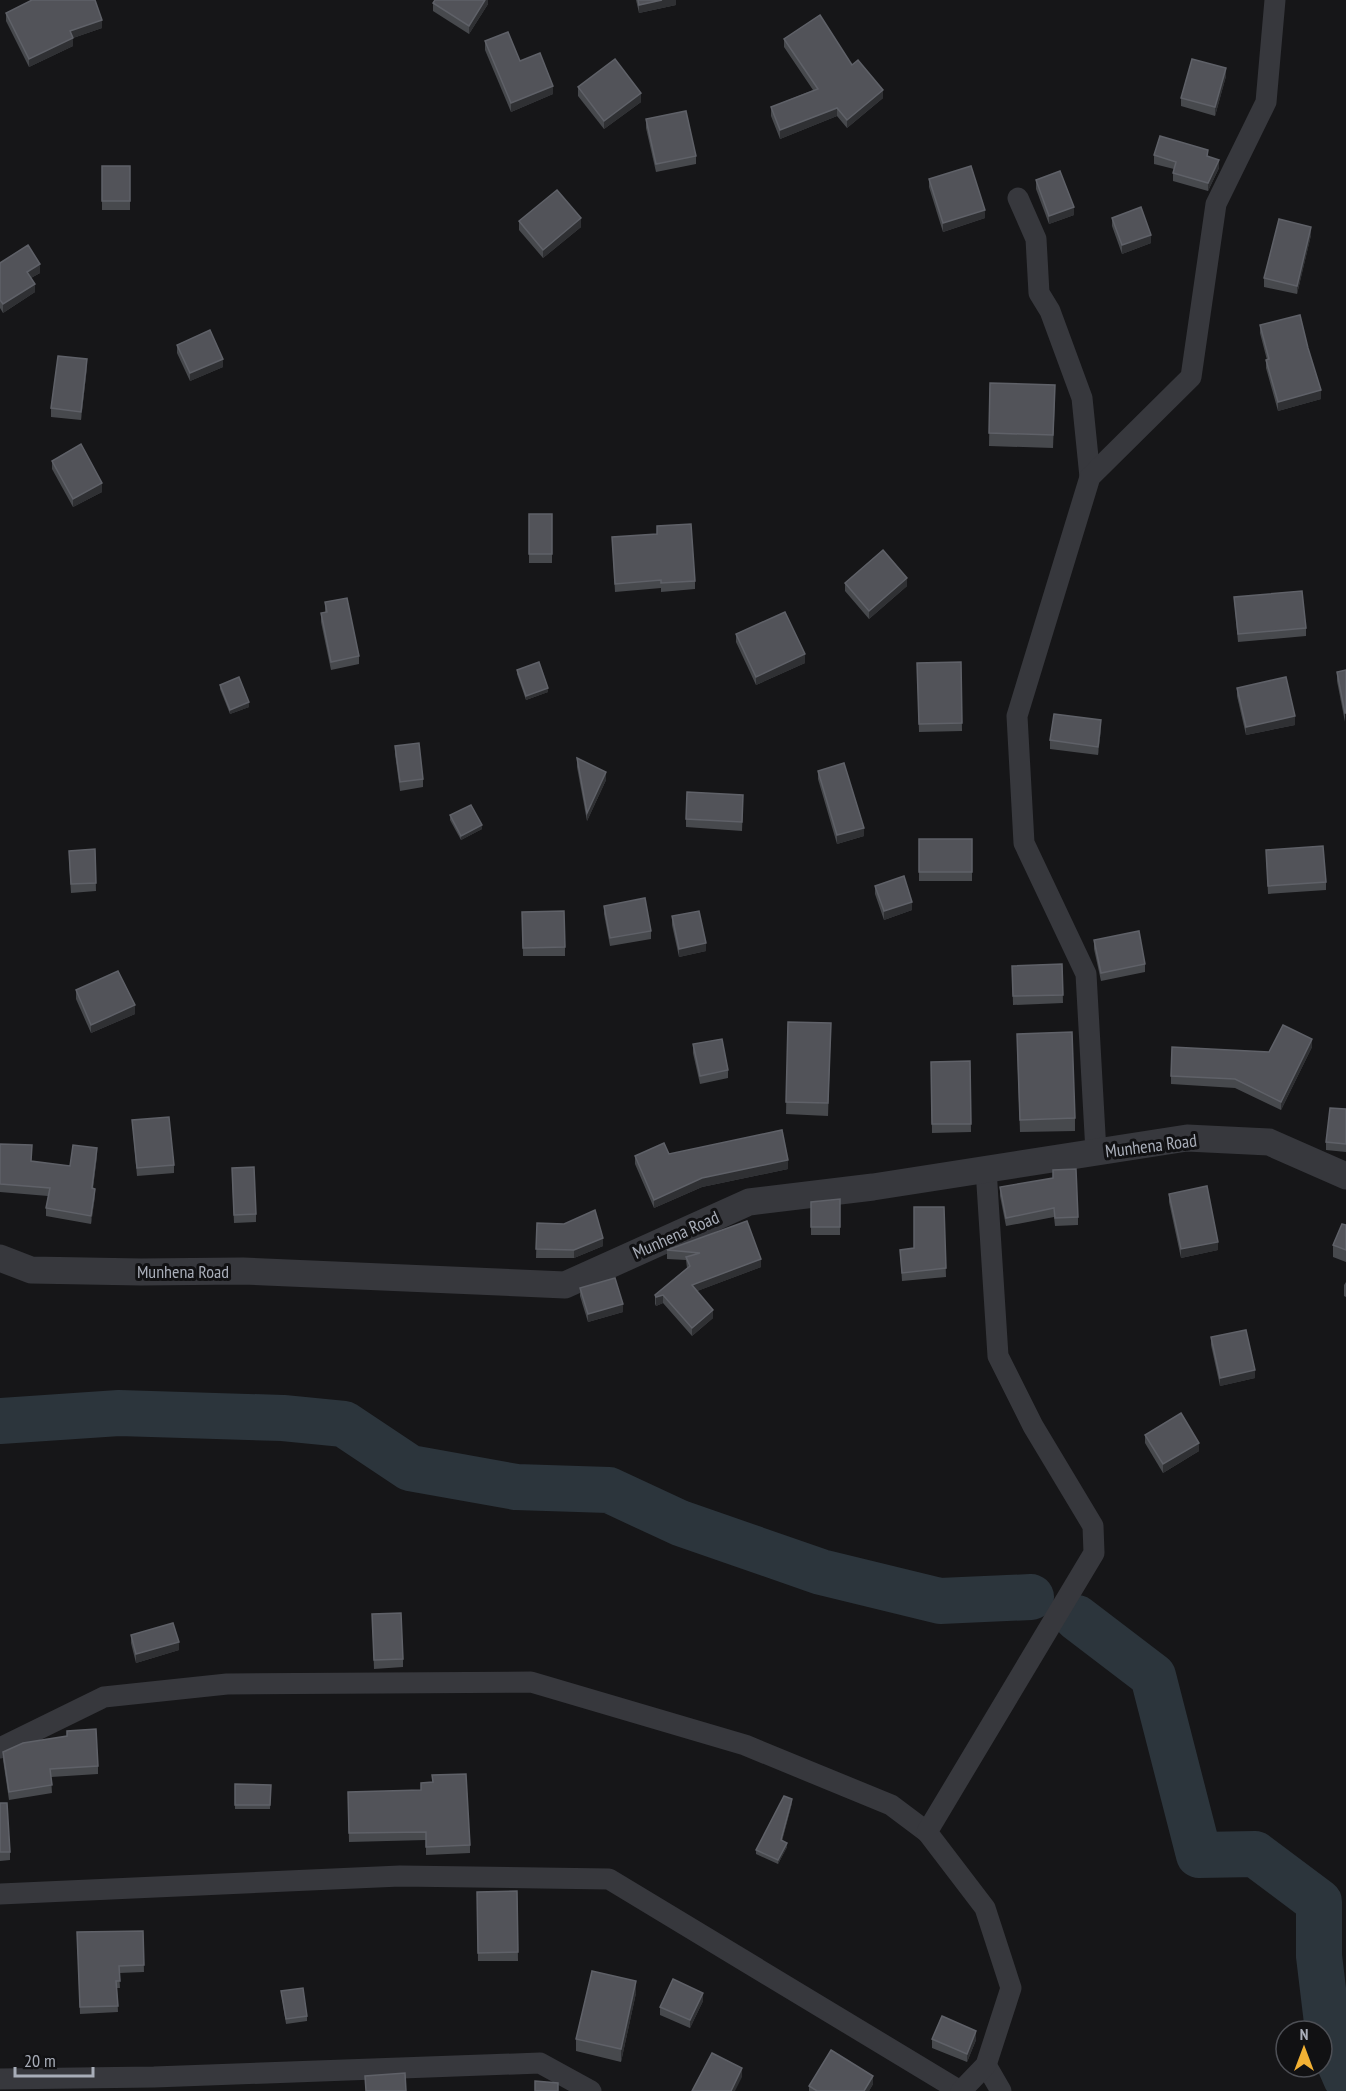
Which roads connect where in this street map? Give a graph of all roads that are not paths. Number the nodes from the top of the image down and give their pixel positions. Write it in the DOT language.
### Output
graph roads {
  1 [pos="1275,0"];
  2 [pos="1018,198"];
  3 [pos="1090,477"];
  4 [pos="1096,1152"];
  5 [pos="986,1169"];
  6 [pos="1346,1176"];
  7 [pos="0,1258"];
  8 [pos="0,1748"];
  9 [pos="927,1832"];
  10 [pos="0,1894"];
  11 [pos="986,2065"];
  12 [pos="0,2079"];
  13 [pos="591,2091"];
  14 [pos="960,2091"];
  15 [pos="1001,2091"];
  1 -- 3 [label="street"];
  2 -- 3 [label="street"];
  3 -- 4 [label="street"];
  4 -- 5 [label="street, Munhena Road"];
  4 -- 6 [label="street, Munhena Road"];
  5 -- 7 [label="street, Munhena Road"];
  5 -- 9 [label="street"];
  8 -- 9 [label="street"];
  9 -- 11 [label="street"];
  10 -- 14 [label="street"];
  11 -- 14 [label="street"];
  11 -- 15 [label="street"];
  12 -- 13 [label="street"];
}
